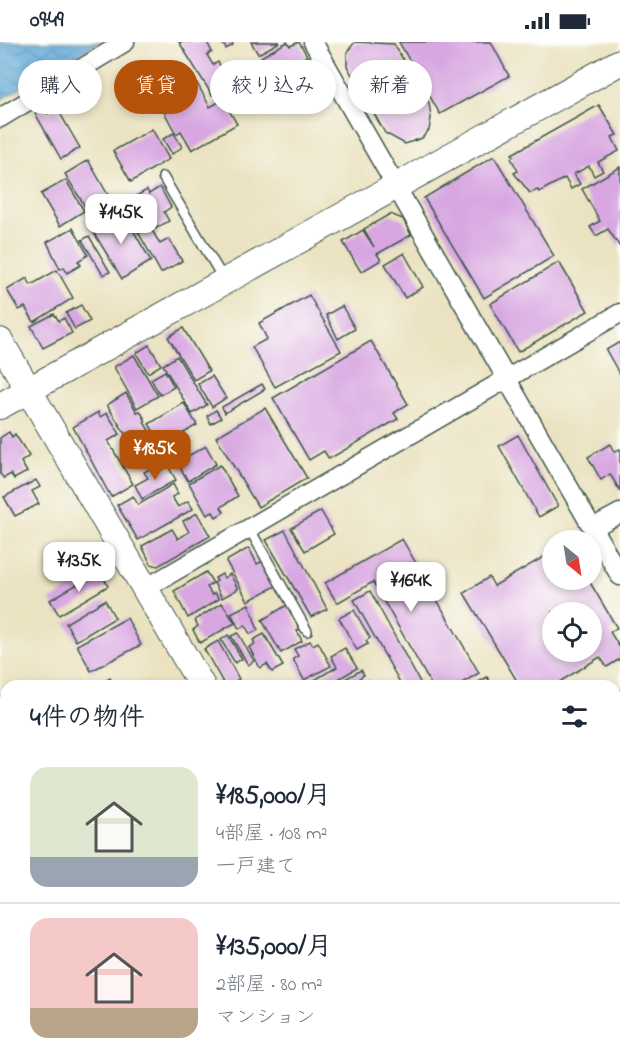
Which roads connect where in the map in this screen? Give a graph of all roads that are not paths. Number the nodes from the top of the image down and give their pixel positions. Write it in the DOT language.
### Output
graph roads {
  1 [pos="126,42"];
  2 [pos="313,42"];
  3 [pos="620,62"];
  4 [pos="0,118"];
  5 [pos="163,177"];
  6 [pos="395,186"];
  7 [pos="224,281"];
  8 [pos="620,313"];
  9 [pos="0,341"];
  10 [pos="505,379"];
  11 [pos="28,389"];
  12 [pos="0,406"];
  13 [pos="620,513"];
  14 [pos="249,528"];
  15 [pos="592,528"];
  16 [pos="620,576"];
  17 [pos="146,588"];
  18 [pos="307,631"];
  19 [pos="199,680"];
  1 -- 4 [label="street"];
  2 -- 6 [label="street"];
  3 -- 6 [label="street"];
  5 -- 7 [label="lane"];
  6 -- 7 [label="street"];
  6 -- 10 [label="street"];
  7 -- 11 [label="street"];
  8 -- 10 [label="street"];
  9 -- 11 [label="street"];
  10 -- 14 [label="street"];
  10 -- 15 [label="street"];
  11 -- 12 [label="street"];
  11 -- 17 [label="street"];
  13 -- 15 [label="street"];
  14 -- 17 [label="street"];
  14 -- 18 [label="lane"];
  15 -- 16 [label="street"];
  17 -- 19 [label="street"];
}
